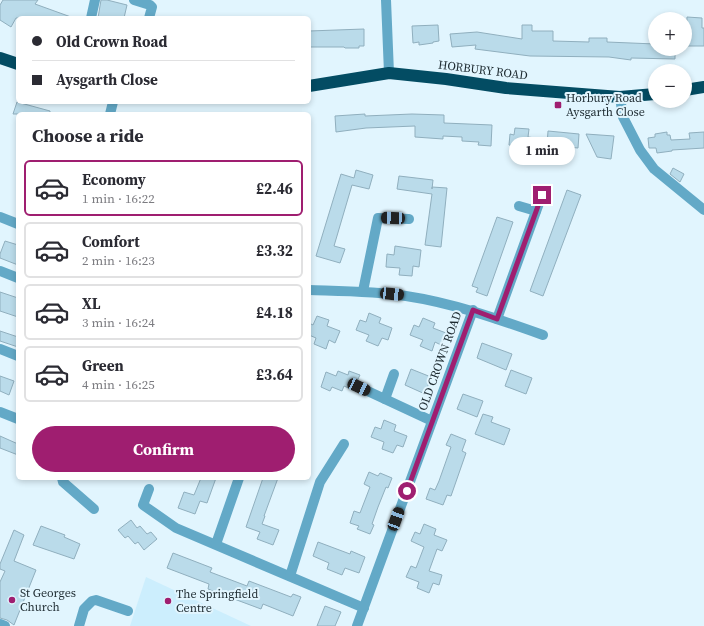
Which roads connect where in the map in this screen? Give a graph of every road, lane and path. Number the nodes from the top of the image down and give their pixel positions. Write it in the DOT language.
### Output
graph roads {
  1 [pos="96,0"];
  2 [pos="134,0"];
  3 [pos="386,0"];
  4 [pos="92,16"];
  5 [pos="150,16"];
  6 [pos="0,58"];
  7 [pos="16,63"];
  8 [pos="389,73"];
  9 [pos="311,86"];
  10 [pos="704,87"];
  11 [pos="692,89"];
  12 [pos="648,95"];
  13 [pos="620,97"];
  14 [pos="542,195"];
  15 [pos="520,206"];
  16 [pos="704,210"];
  17 [pos="536,211"];
  18 [pos="0,217"];
  19 [pos="409,219"];
  20 [pos="16,223"];
  21 [pos="0,271"];
  22 [pos="16,277"];
  23 [pos="311,290"];
  24 [pos="363,291"];
  25 [pos="473,310"];
  26 [pos="497,319"];
  27 [pos="543,335"];
  28 [pos="0,349"];
  29 [pos="16,355"];
  30 [pos="394,374"];
  31 [pos="359,387"];
  32 [pos="385,399"];
  33 [pos="0,412"];
  34 [pos="16,419"];
  35 [pos="432,421"];
  36 [pos="344,444"];
  37 [pos="62,480"];
  38 [pos="238,480"];
  39 [pos="149,489"];
  40 [pos="94,509"];
  41 [pos="216,544"];
  42 [pos="290,576"];
  43 [pos="364,608"];
  44 [pos="128,611"];
  45 [pos="0,624"];
  46 [pos="5,626"];
  47 [pos="79,626"];
  48 [pos="357,626"];
  1 -- 4 [label="street"];
  2 -- 5 [label="street"];
  3 -- 8 [label="street"];
  6 -- 7 [label="highway"];
  8 -- 9 [label="highway, HORBURY ROAD"];
  8 -- 13 [label="highway, HORBURY ROAD"];
  10 -- 11 [label="highway"];
  12 -- 13 [label="highway, HORBURY ROAD"];
  13 -- 16 [label="street"];
  14 -- 17 [label="street"];
  15 -- 17 [label="street"];
  17 -- 26 [label="street"];
  18 -- 20 [label="street"];
  19 -- 24 [label="street"];
  21 -- 22 [label="street"];
  23 -- 24 [label="street"];
  24 -- 25 [label="street"];
  25 -- 26 [label="street"];
  25 -- 35 [label="street, OLD CROWN ROAD"];
  26 -- 27 [label="street"];
  28 -- 29 [label="street"];
  30 -- 32 [label="street"];
  31 -- 32 [label="street, OLD CROWN ROAD"];
  32 -- 35 [label="street, OLD CROWN ROAD"];
  33 -- 34 [label="street"];
  35 -- 43 [label="street, OLD CROWN ROAD"];
  36 -- 42 [label="street"];
  37 -- 40 [label="street"];
  38 -- 41 [label="street"];
  39 -- 41 [label="street"];
  41 -- 42 [label="street"];
  42 -- 43 [label="street"];
  43 -- 48 [label="street, OLD CROWN ROAD"];
  44 -- 47 [label="street"];
  45 -- 46 [label="street"];
}
